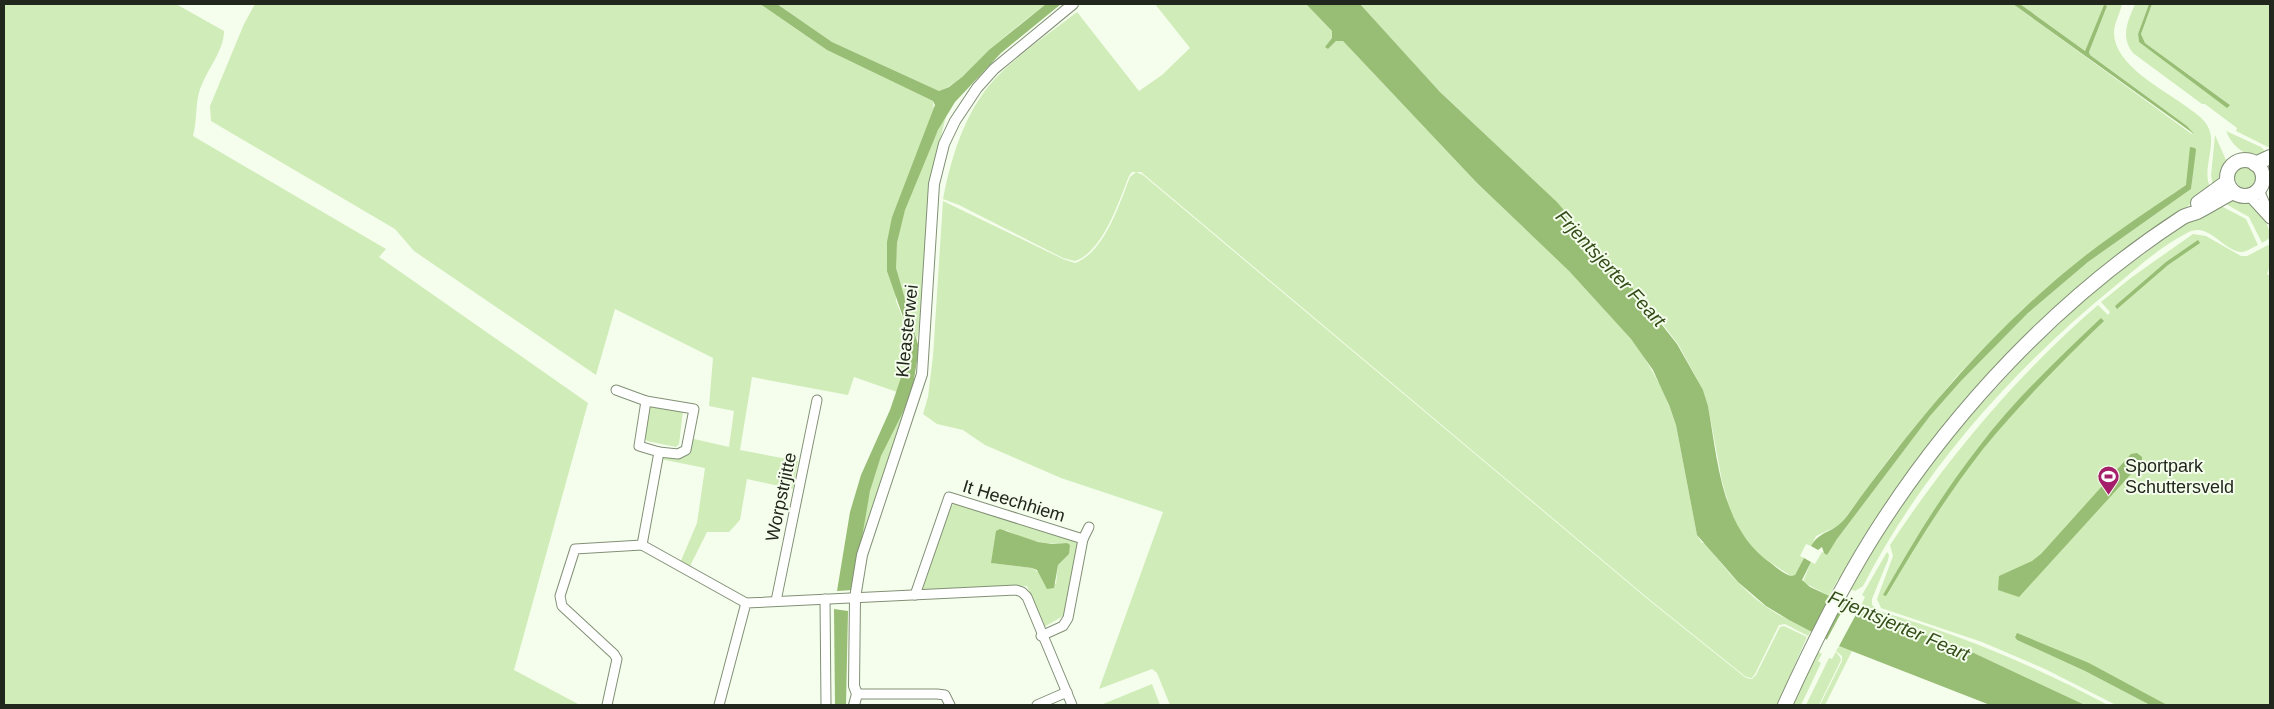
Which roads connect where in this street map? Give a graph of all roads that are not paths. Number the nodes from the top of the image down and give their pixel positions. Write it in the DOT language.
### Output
graph roads {
  1 [pos="1073,4"];
  2 [pos="2270,157"];
  3 [pos="2263,169"];
  4 [pos="2230,187"];
  5 [pos="2254,193"];
  6 [pos="2270,217"];
  7 [pos="616,390"];
  8 [pos="817,400"];
  9 [pos="646,401"];
  10 [pos="659,452"];
  11 [pos="1089,527"];
  12 [pos="1083,539"];
  13 [pos="642,545"];
  14 [pos="915,595"];
  15 [pos="855,598"];
  16 [pos="826,599"];
  17 [pos="776,601"];
  18 [pos="746,603"];
  19 [pos="1041,636"];
  20 [pos="1066,692"];
  21 [pos="857,694"];
  22 [pos="607,705"];
  23 [pos="719,705"];
  24 [pos="826,705"];
  25 [pos="854,705"];
  26 [pos="950,705"];
  27 [pos="1037,705"];
  28 [pos="1072,705"];
  29 [pos="1785,705"];
  1 -- 15 [label="street, Kleasterwei"];
  2 -- 3 [label="main road"];
  3 -- 4 [label="main road"];
  3 -- 5 [label="main road"];
  4 -- 5 [label="main road"];
  4 -- 29 [label="main road"];
  5 -- 6 [label="street"];
  7 -- 9 [label="street"];
  8 -- 17 [label="street, Worpstrjitte"];
  9 -- 10 [label="street"];
  9 -- 10 [label="street"];
  10 -- 13 [label="street"];
  11 -- 12 [label="street, It Heechhiem"];
  12 -- 14 [label="street, It Heechhiem"];
  12 -- 19 [label="street, It Heechhiem"];
  13 -- 18 [label="street"];
  13 -- 22 [label="street"];
  14 -- 15 [label="street"];
  14 -- 19 [label="street"];
  15 -- 16 [label="street"];
  15 -- 21 [label="street, Kleasterwei"];
  16 -- 17 [label="street"];
  16 -- 24 [label="street"];
  17 -- 18 [label="street"];
  18 -- 23 [label="street"];
  19 -- 20 [label="street"];
  20 -- 27 [label="street"];
  20 -- 28 [label="street"];
  21 -- 25 [label="street, Kleasterwei"];
  21 -- 26 [label="street"];
}
